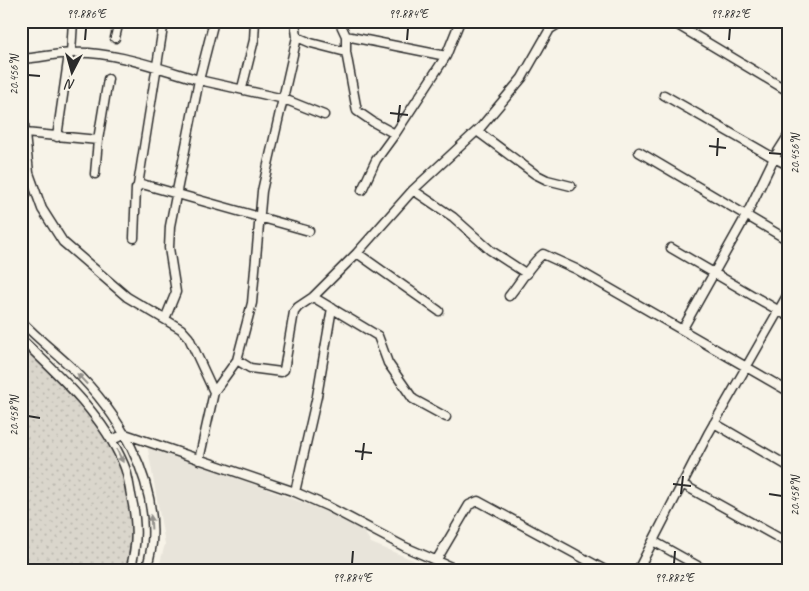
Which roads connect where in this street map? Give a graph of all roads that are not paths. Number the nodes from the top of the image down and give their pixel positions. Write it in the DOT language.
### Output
graph roads {
  1 [pos="73,21"];
  2 [pos="119,21"];
  3 [pos="164,21"];
  4 [pos="214,21"];
  5 [pos="255,21"];
  6 [pos="295,21"];
  7 [pos="339,21"];
  8 [pos="469,21"];
  9 [pos="562,21"];
  10 [pos="671,21"];
  11 [pos="459,24"];
  12 [pos="346,36"];
  13 [pos="298,37"];
  14 [pos="115,38"];
  15 [pos="346,52"];
  16 [pos="70,53"];
  17 [pos="446,56"];
  18 [pos="21,59"];
  19 [pos="158,68"];
  20 [pos="108,79"];
  21 [pos="199,80"];
  22 [pos="242,88"];
  23 [pos="788,91"];
  24 [pos="21,95"];
  25 [pos="664,95"];
  26 [pos="284,99"];
  27 [pos="324,116"];
  28 [pos="477,131"];
  29 [pos="25,133"];
  30 [pos="395,134"];
  31 [pos="788,136"];
  32 [pos="57,137"];
  33 [pos="98,140"];
  34 [pos="639,152"];
  35 [pos="774,158"];
  36 [pos="788,165"];
  37 [pos="95,174"];
  38 [pos="138,185"];
  39 [pos="571,186"];
  40 [pos="362,190"];
  41 [pos="413,190"];
  42 [pos="176,194"];
  43 [pos="746,216"];
  44 [pos="259,218"];
  45 [pos="309,231"];
  46 [pos="134,238"];
  47 [pos="788,240"];
  48 [pos="671,248"];
  49 [pos="357,253"];
  50 [pos="527,274"];
  51 [pos="714,274"];
  52 [pos="788,294"];
  53 [pos="508,296"];
  54 [pos="313,297"];
  55 [pos="332,308"];
  56 [pos="439,311"];
  57 [pos="778,311"];
  58 [pos="788,316"];
  59 [pos="165,319"];
  60 [pos="21,321"];
  61 [pos="682,330"];
  62 [pos="21,339"];
  63 [pos="237,360"];
  64 [pos="747,368"];
  65 [pos="788,391"];
  66 [pos="214,392"];
  67 [pos="446,417"];
  68 [pos="714,423"];
  69 [pos="125,434"];
  70 [pos="112,440"];
  71 [pos="199,460"];
  72 [pos="788,466"];
  73 [pos="682,484"];
  74 [pos="295,492"];
  75 [pos="653,541"];
  76 [pos="788,543"];
  77 [pos="436,561"];
  78 [pos="130,570"];
  79 [pos="147,570"];
  80 [pos="458,570"];
  81 [pos="605,570"];
  82 [pos="638,570"];
  83 [pos="705,570"];
  1 -- 16 [label="street"];
  2 -- 14 [label="street"];
  3 -- 19 [label="street"];
  4 -- 21 [label="street"];
  5 -- 22 [label="street"];
  6 -- 13 [label="street"];
  7 -- 12 [label="street"];
  8 -- 11 [label="street"];
  9 -- 28 [label="street"];
  10 -- 23 [label="street"];
  11 -- 17 [label="street"];
  12 -- 15 [label="street"];
  12 -- 17 [label="street"];
  13 -- 15 [label="street"];
  13 -- 26 [label="street"];
  15 -- 30 [label="street"];
  16 -- 18 [label="street"];
  16 -- 19 [label="street"];
  16 -- 32 [label="street"];
  17 -- 30 [label="street"];
  19 -- 21 [label="street"];
  19 -- 38 [label="street"];
  20 -- 33 [label="street"];
  21 -- 22 [label="street"];
  21 -- 42 [label="street"];
  22 -- 26 [label="street"];
  24 -- 29 [label="street"];
  25 -- 35 [label="street"];
  26 -- 27 [label="street"];
  26 -- 44 [label="street"];
  28 -- 39 [label="street"];
  28 -- 41 [label="street"];
  29 -- 32 [label="street"];
  29 -- 59 [label="street"];
  30 -- 40 [label="street"];
  31 -- 35 [label="street"];
  32 -- 33 [label="street"];
  33 -- 37 [label="street"];
  34 -- 43 [label="street"];
  35 -- 36 [label="street"];
  35 -- 43 [label="street"];
  38 -- 42 [label="street"];
  38 -- 46 [label="street"];
  41 -- 49 [label="street"];
  41 -- 50 [label="street"];
  42 -- 44 [label="street"];
  42 -- 59 [label="street"];
  43 -- 47 [label="street"];
  43 -- 51 [label="street"];
  44 -- 45 [label="street"];
  44 -- 63 [label="street"];
  48 -- 51 [label="street"];
  49 -- 54 [label="street"];
  49 -- 56 [label="street"];
  50 -- 53 [label="street"];
  50 -- 61 [label="street"];
  51 -- 57 [label="street"];
  51 -- 61 [label="street"];
  52 -- 57 [label="street"];
  54 -- 55 [label="street"];
  54 -- 63 [label="street"];
  55 -- 67 [label="street"];
  55 -- 74 [label="street"];
  57 -- 58 [label="street"];
  57 -- 64 [label="street"];
  59 -- 66 [label="street"];
  69 -- 60 [label="street, one-way"];
  61 -- 64 [label="street"];
  62 -- 70 [label="street"];
  63 -- 66 [label="street"];
  64 -- 65 [label="street"];
  64 -- 68 [label="street"];
  66 -- 71 [label="street"];
  68 -- 72 [label="street"];
  68 -- 73 [label="street"];
  69 -- 70 [label="street"];
  69 -- 71 [label="street"];
  79 -- 69 [label="street, one-way"];
  70 -- 78 [label="street, one-way"];
  71 -- 74 [label="street"];
  73 -- 75 [label="street"];
  73 -- 76 [label="street"];
  74 -- 77 [label="street"];
  75 -- 82 [label="street"];
  75 -- 83 [label="street"];
  77 -- 80 [label="street"];
  77 -- 81 [label="street"];
}
